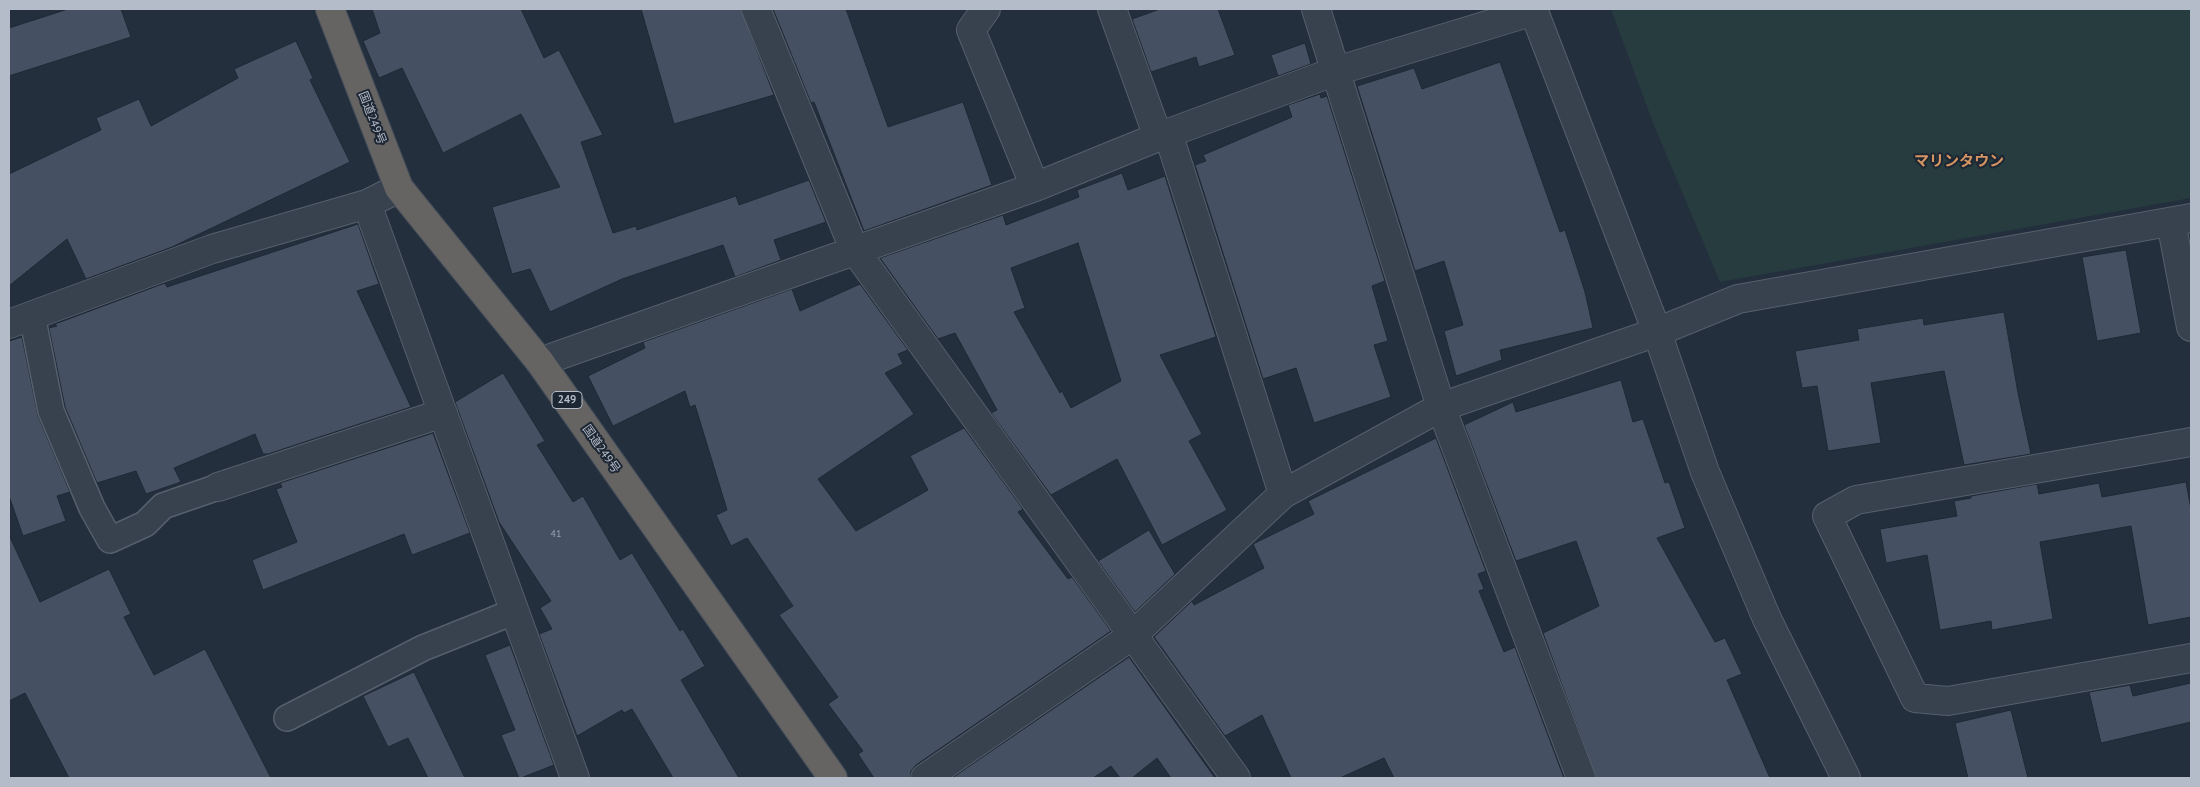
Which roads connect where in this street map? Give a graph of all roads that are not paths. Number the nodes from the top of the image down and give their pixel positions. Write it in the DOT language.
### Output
graph roads {
  1 [pos="330,9"];
  2 [pos="756,9"];
  3 [pos="986,9"];
  4 [pos="1112,9"];
  5 [pos="1316,9"];
  6 [pos="1534,10"];
  7 [pos="1336,71"];
  8 [pos="1163,135"];
  9 [pos="1034,187"];
  10 [pos="399,188"];
  11 [pos="367,204"];
  12 [pos="2181,220"];
  13 [pos="854,249"];
  14 [pos="20,319"];
  15 [pos="2191,327"];
  16 [pos="1657,332"];
  17 [pos="540,362"];
  18 [pos="1441,407"];
  19 [pos="443,414"];
  20 [pos="2191,442"];
  21 [pos="218,487"];
  22 [pos="1283,494"];
  23 [pos="513,612"];
  24 [pos="1133,635"];
  25 [pos="2191,658"];
  26 [pos="287,718"];
  27 [pos="575,778"];
  28 [pos="833,778"];
  29 [pos="925,778"];
  30 [pos="1236,778"];
  31 [pos="1580,778"];
  32 [pos="1846,778"];
  1 -- 10 [label="highway, 国道249号 / 249"];
  2 -- 13 [label="street"];
  3 -- 9 [label="street"];
  4 -- 8 [label="street"];
  5 -- 7 [label="street"];
  6 -- 7 [label="street"];
  6 -- 16 [label="street"];
  7 -- 8 [label="street"];
  7 -- 18 [label="street"];
  8 -- 9 [label="street"];
  8 -- 22 [label="street"];
  9 -- 13 [label="street"];
  10 -- 11 [label="street"];
  10 -- 17 [label="highway, 国道249号 / 249"];
  11 -- 14 [label="street"];
  11 -- 19 [label="street"];
  12 -- 15 [label="street"];
  12 -- 16 [label="street"];
  13 -- 17 [label="street"];
  13 -- 24 [label="street"];
  14 -- 21 [label="lane"];
  16 -- 18 [label="street"];
  16 -- 32 [label="street"];
  17 -- 28 [label="highway, 国道249号 / 249"];
  18 -- 22 [label="street"];
  18 -- 31 [label="street"];
  19 -- 21 [label="street"];
  19 -- 23 [label="street"];
  20 -- 25 [label="street"];
  22 -- 24 [label="street"];
  23 -- 26 [label="lane"];
  23 -- 27 [label="street"];
  24 -- 29 [label="street"];
  24 -- 30 [label="street"];
}
